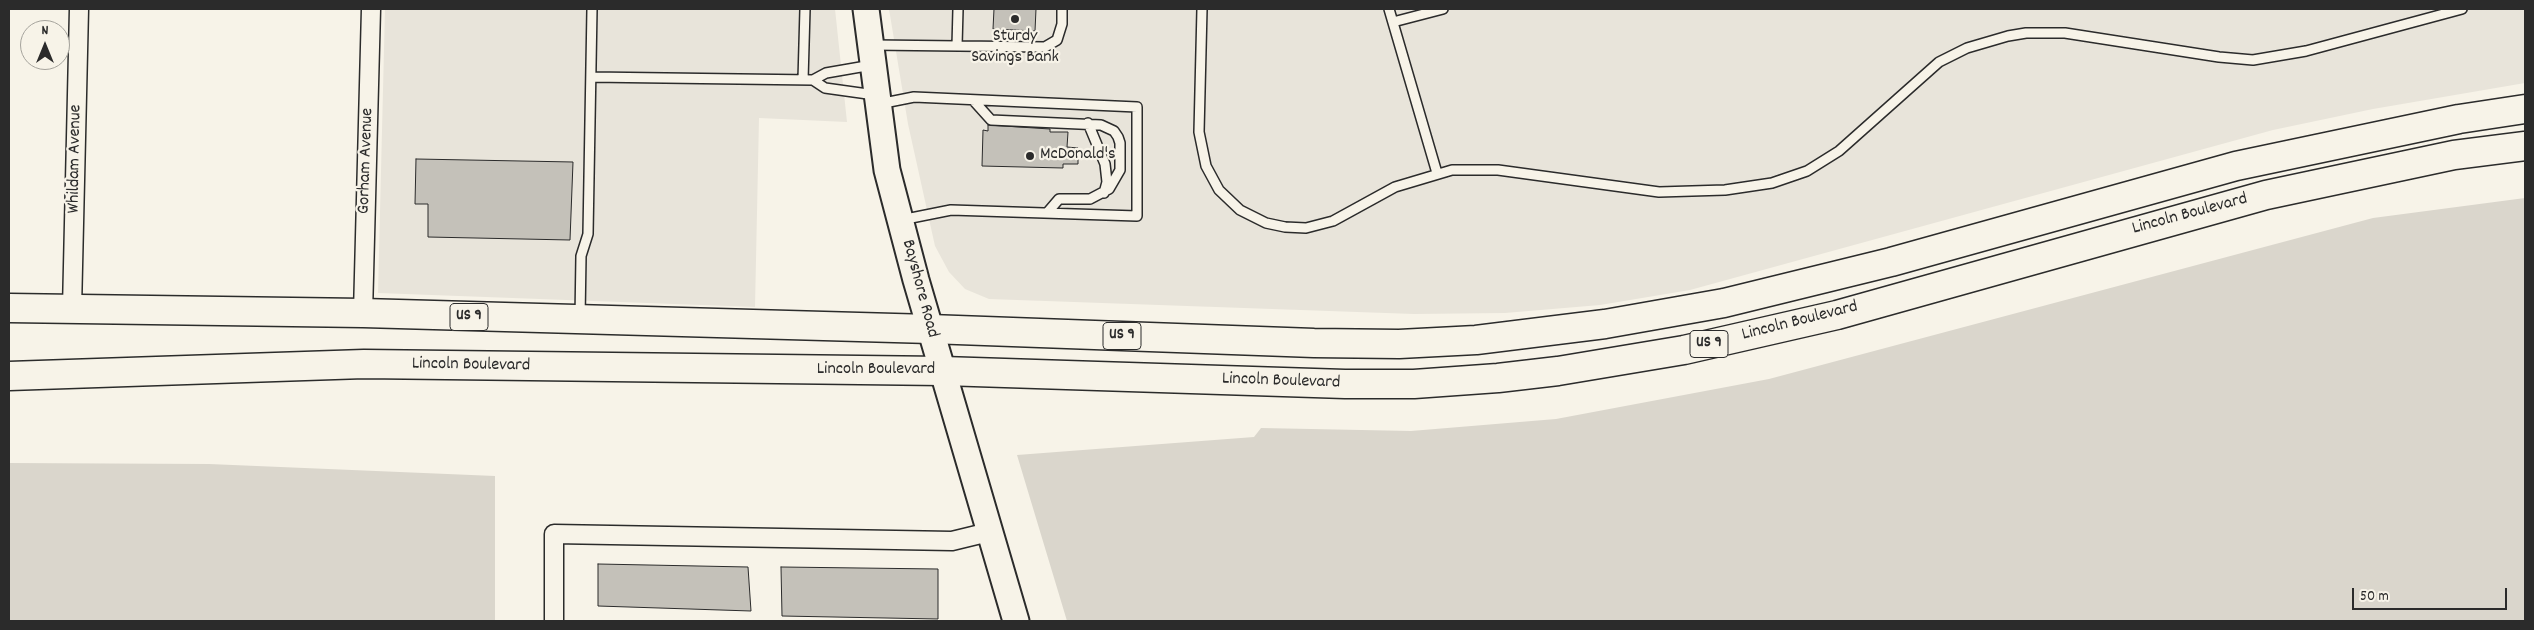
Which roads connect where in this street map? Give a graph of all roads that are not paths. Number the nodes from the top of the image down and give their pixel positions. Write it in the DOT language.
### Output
graph roads {
  1 [pos="80,9"];
  2 [pos="371,9"];
  3 [pos="592,9"];
  4 [pos="805,9"];
  5 [pos="866,9"];
  6 [pos="958,9"];
  7 [pos="1062,9"];
  8 [pos="1202,9"];
  9 [pos="1390,9"];
  10 [pos="1443,9"];
  11 [pos="2462,9"];
  12 [pos="1393,22"];
  13 [pos="957,46"];
  14 [pos="871,55"];
  15 [pos="591,77"];
  16 [pos="803,80"];
  17 [pos="813,80"];
  18 [pos="877,99"];
  19 [pos="972,100"];
  20 [pos="2525,109"];
  21 [pos="1088,124"];
  22 [pos="2525,146"];
  23 [pos="1437,173"];
  24 [pos="1104,193"];
  25 [pos="1047,213"];
  26 [pos="901,220"];
  27 [pos="9,308"];
  28 [pos="72,309"];
  29 [pos="363,313"];
  30 [pos="580,320"];
  31 [pos="930,329"];
  32 [pos="943,371"];
  33 [pos="9,376"];
  34 [pos="989,532"];
  35 [pos="554,621"];
  36 [pos="1016,621"];
  1 -- 28 [label="street, Whildam Avenue"];
  2 -- 29 [label="street, Gorham Avenue"];
  3 -- 15 [label="lane"];
  4 -- 16 [label="lane"];
  5 -- 14 [label="main road, Bayshore Road"];
  6 -- 13 [label="lane"];
  7 -- 13 [label="lane"];
  8 -- 23 [label="lane"];
  9 -- 12 [label="lane"];
  10 -- 12 [label="lane"];
  11 -- 23 [label="lane"];
  12 -- 23 [label="lane"];
  13 -- 14 [label="lane"];
  14 -- 17 [label="lane"];
  14 -- 18 [label="main road, Bayshore Road"];
  15 -- 16 [label="lane"];
  15 -- 30 [label="lane"];
  16 -- 17 [label="lane"];
  17 -- 18 [label="lane"];
  18 -- 19 [label="lane"];
  18 -- 26 [label="main road, Bayshore Road"];
  19 -- 21 [label="lane"];
  19 -- 25 [label="lane"];
  20 -- 31 [label="highway, Lincoln Boulevard / US 9"];
  21 -- 24 [label="lane"];
  21 -- 24 [label="lane"];
  22 -- 32 [label="highway, Lincoln Boulevard / US 9"];
  24 -- 25 [label="lane"];
  25 -- 26 [label="lane"];
  26 -- 31 [label="main road, Bayshore Road"];
  27 -- 28 [label="highway, Lincoln Boulevard / US 9"];
  28 -- 29 [label="highway, Lincoln Boulevard / US 9"];
  29 -- 30 [label="highway, Lincoln Boulevard / US 9"];
  30 -- 31 [label="highway, Lincoln Boulevard / US 9"];
  31 -- 32 [label="main road, Bayshore Road"];
  32 -- 33 [label="highway, Lincoln Boulevard / US 9"];
  32 -- 34 [label="main road, Bayshore Road"];
  34 -- 35 [label="street"];
  34 -- 36 [label="main road, Bayshore Road"];
}
